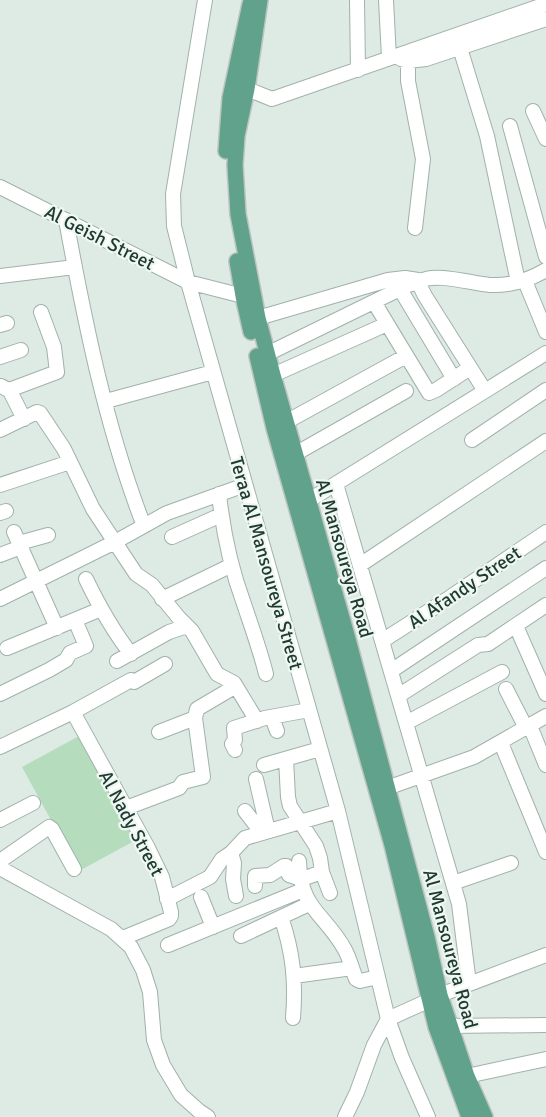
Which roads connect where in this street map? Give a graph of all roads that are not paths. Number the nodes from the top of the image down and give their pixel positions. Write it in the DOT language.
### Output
graph roads {
  1 [pos="205,0"];
  2 [pos="251,0"];
  3 [pos="260,0"];
  4 [pos="357,0"];
  5 [pos="386,0"];
  6 [pos="546,4"];
  7 [pos="546,19"];
  8 [pos="247,45"];
  9 [pos="460,48"];
  10 [pos="398,58"];
  11 [pos="358,70"];
  12 [pos="247,89"];
  13 [pos="533,112"];
  14 [pos="510,126"];
  15 [pos="546,139"];
  16 [pos="0,187"];
  17 [pos="66,220"];
  18 [pos="416,228"];
  19 [pos="546,257"];
  20 [pos="75,267"];
  21 [pos="546,270"];
  22 [pos="0,276"];
  23 [pos="421,281"];
  24 [pos="521,281"];
  25 [pos="194,284"];
  26 [pos="400,289"];
  27 [pos="236,295"];
  28 [pos="374,302"];
  29 [pos="41,312"];
  30 [pos="258,318"];
  31 [pos="387,324"];
  32 [pos="545,328"];
  33 [pos="21,350"];
  34 [pos="546,353"];
  35 [pos="267,354"];
  36 [pos="406,356"];
  37 [pos="0,357"];
  38 [pos="470,368"];
  39 [pos="213,372"];
  40 [pos="273,375"];
  41 [pos="454,379"];
  42 [pos="3,388"];
  43 [pos="546,390"];
  44 [pos="406,391"];
  45 [pos="485,391"];
  46 [pos="106,401"];
  47 [pos="24,419"];
  48 [pos="286,422"];
  49 [pos="0,430"];
  50 [pos="472,440"];
  51 [pos="546,441"];
  52 [pos="295,454"];
  53 [pos="70,462"];
  54 [pos="336,484"];
  55 [pos="0,485"];
  56 [pos="245,485"];
  57 [pos="219,494"];
  58 [pos="308,501"];
  59 [pos="221,515"];
  60 [pos="144,526"];
  61 [pos="546,532"];
  62 [pos="48,535"];
  63 [pos="172,537"];
  64 [pos="18,541"];
  65 [pos="115,542"];
  66 [pos="0,555"];
  67 [pos="232,565"];
  68 [pos="360,565"];
  69 [pos="546,568"];
  70 [pos="86,579"];
  71 [pos="36,582"];
  72 [pos="0,599"];
  73 [pos="162,599"];
  74 [pos="546,606"];
  75 [pos="101,609"];
  76 [pos="75,620"];
  77 [pos="187,626"];
  78 [pos="516,626"];
  79 [pos="57,628"];
  80 [pos="382,640"];
  81 [pos="341,641"];
  82 [pos="7,648"];
  83 [pos="131,654"];
  84 [pos="117,662"];
  85 [pos="165,664"];
  86 [pos="391,671"];
  87 [pos="502,672"];
  88 [pos="266,674"];
  89 [pos="236,686"];
  90 [pos="506,689"];
  91 [pos="0,694"];
  92 [pos="546,694"];
  93 [pos="398,696"];
  94 [pos="309,710"];
  95 [pos="73,712"];
  96 [pos="272,717"];
  97 [pos="195,718"];
  98 [pos="257,720"];
  99 [pos="406,723"];
  100 [pos="538,723"];
  101 [pos="277,731"];
  102 [pos="159,732"];
  103 [pos="501,743"];
  104 [pos="0,747"];
  105 [pos="320,749"];
  106 [pos="235,750"];
  107 [pos="286,759"];
  108 [pos="546,764"];
  109 [pos="421,776"];
  110 [pos="387,788"];
  111 [pos="33,803"];
  112 [pos="126,808"];
  113 [pos="245,811"];
  114 [pos="338,811"];
  115 [pos="0,820"];
  116 [pos="300,822"];
  117 [pos="265,832"];
  118 [pos="546,852"];
  119 [pos="231,854"];
  120 [pos="0,860"];
  121 [pos="299,861"];
  122 [pos="511,863"];
  123 [pos="0,868"];
  124 [pos="74,869"];
  125 [pos="322,872"];
  126 [pos="453,883"];
  127 [pos="302,884"];
  128 [pos="255,886"];
  129 [pos="330,893"];
  130 [pos="236,896"];
  131 [pos="201,897"];
  132 [pos="168,899"];
  133 [pos="309,904"];
  134 [pos="281,917"];
  135 [pos="213,927"];
  136 [pos="241,936"];
  137 [pos="123,938"];
  138 [pos="168,945"];
  139 [pos="546,955"];
  140 [pos="352,968"];
  141 [pos="294,976"];
  142 [pos="378,977"];
  143 [pos="469,984"];
  144 [pos="429,1000"];
  145 [pos="393,1017"];
  146 [pos="293,1018"];
  147 [pos="546,1025"];
  148 [pos="449,1026"];
  149 [pos="546,1059"];
  150 [pos="467,1076"];
  151 [pos="208,1117"];
  152 [pos="345,1117"];
  153 [pos="428,1117"];
  154 [pos="469,1117"];
  155 [pos="485,1117"];
  1 -- 25 [label="street, Teraa Al Mansoureya Street"];
  2 -- 8 [label="main road, Al Mansoureya Road"];
  3 -- 8 [label="main road, Al Mansoureya Road"];
  4 -- 11 [label="street"];
  5 -- 10 [label="street"];
  6 -- 10 [label="street"];
  7 -- 9 [label="street"];
  8 -- 12 [label="main road, Al Mansoureya Road"];
  8 -- 27 [label="main road, Al Mansoureya Road"];
  9 -- 10 [label="street"];
  9 -- 24 [label="street"];
  10 -- 11 [label="street"];
  10 -- 18 [label="street"];
  11 -- 12 [label="street"];
  12 -- 30 [label="main road, Al Mansoureya Road"];
  13 -- 15 [label="street"];
  14 -- 19 [label="street"];
  16 -- 17 [label="street, Al Geish Street"];
  17 -- 20 [label="street"];
  17 -- 25 [label="street, Al Geish Street"];
  20 -- 22 [label="street"];
  20 -- 46 [label="street"];
  21 -- 24 [label="street"];
  23 -- 24 [label="street"];
  23 -- 26 [label="street"];
  23 -- 30 [label="street"];
  23 -- 38 [label="street"];
  24 -- 32 [label="street"];
  25 -- 27 [label="street, Al Geish Street"];
  25 -- 39 [label="street, Teraa Al Mansoureya Street"];
  26 -- 28 [label="street"];
  26 -- 41 [label="street"];
  27 -- 81 [label="main road, Al Mansoureya Road"];
  28 -- 31 [label="street"];
  28 -- 35 [label="street"];
  29 -- 42 [label="street"];
  30 -- 35 [label="main road, Al Mansoureya Road"];
  31 -- 36 [label="street"];
  31 -- 40 [label="street"];
  33 -- 37 [label="street"];
  34 -- 45 [label="street"];
  35 -- 40 [label="main road, Al Mansoureya Road"];
  36 -- 41 [label="street"];
  36 -- 48 [label="street"];
  38 -- 41 [label="street"];
  38 -- 45 [label="street"];
  39 -- 46 [label="street"];
  39 -- 56 [label="street, Teraa Al Mansoureya Street"];
  40 -- 48 [label="main road, Al Mansoureya Road"];
  42 -- 47 [label="street"];
  43 -- 50 [label="street"];
  44 -- 52 [label="street"];
  45 -- 54 [label="street"];
  46 -- 60 [label="street"];
  47 -- 49 [label="street"];
  47 -- 53 [label="street"];
  48 -- 52 [label="main road, Al Mansoureya Road"];
  51 -- 68 [label="street"];
  52 -- 58 [label="main road, Al Mansoureya Road"];
  53 -- 55 [label="street"];
  53 -- 65 [label="street"];
  54 -- 58 [label="street"];
  54 -- 68 [label="street"];
  56 -- 57 [label="street"];
  56 -- 94 [label="street, Teraa Al Mansoureya Street"];
  57 -- 59 [label="street"];
  57 -- 60 [label="street"];
  58 -- 81 [label="main road, Al Mansoureya Road"];
  59 -- 63 [label="street"];
  59 -- 67 [label="street"];
  60 -- 65 [label="street"];
  61 -- 80 [label="street, Al Afandy Street"];
  62 -- 64 [label="street"];
  64 -- 66 [label="street"];
  64 -- 71 [label="street"];
  65 -- 71 [label="street"];
  65 -- 73 [label="street"];
  67 -- 73 [label="street"];
  67 -- 88 [label="street"];
  68 -- 80 [label="street"];
  69 -- 86 [label="street"];
  70 -- 75 [label="street"];
  71 -- 72 [label="street"];
  71 -- 79 [label="street"];
  73 -- 77 [label="street"];
  74 -- 78 [label="street"];
  75 -- 76 [label="street"];
  75 -- 83 [label="street"];
  76 -- 79 [label="street"];
  76 -- 91 [label="street"];
  77 -- 83 [label="street"];
  77 -- 89 [label="street"];
  78 -- 92 [label="street"];
  78 -- 93 [label="street"];
  79 -- 82 [label="street"];
  80 -- 86 [label="street"];
  81 -- 110 [label="main road, Al Mansoureya Road"];
  81 -- 144 [label="main road, Al Mansoureya Road"];
  83 -- 84 [label="street"];
  85 -- 95 [label="street"];
  86 -- 93 [label="street"];
  87 -- 99 [label="street"];
  89 -- 97 [label="street"];
  89 -- 98 [label="street"];
  90 -- 100 [label="street"];
  93 -- 99 [label="street"];
  94 -- 96 [label="street"];
  94 -- 105 [label="street, Teraa Al Mansoureya Street"];
  95 -- 104 [label="street"];
  95 -- 112 [label="street, Al Nady Street"];
  96 -- 98 [label="street"];
  96 -- 101 [label="street"];
  97 -- 102 [label="street"];
  97 -- 112 [label="street"];
  98 -- 106 [label="street"];
  99 -- 109 [label="street"];
  100 -- 103 [label="street"];
  100 -- 108 [label="street"];
  103 -- 109 [label="street"];
  103 -- 118 [label="street"];
  105 -- 107 [label="street"];
  105 -- 114 [label="street, Teraa Al Mansoureya Street"];
  107 -- 116 [label="street"];
  107 -- 117 [label="street"];
  109 -- 110 [label="street"];
  109 -- 126 [label="street"];
  110 -- 144 [label="main road, Al Mansoureya Road"];
  111 -- 115 [label="street"];
  112 -- 132 [label="street, Al Nady Street"];
  113 -- 117 [label="street"];
  114 -- 116 [label="street"];
  114 -- 142 [label="street, Teraa Al Mansoureya Street"];
  116 -- 117 [label="street"];
  116 -- 125 [label="street"];
  117 -- 119 [label="street"];
  119 -- 130 [label="street"];
  119 -- 132 [label="street"];
  120 -- 124 [label="street"];
  121 -- 127 [label="street"];
  122 -- 126 [label="street"];
  123 -- 137 [label="street"];
  125 -- 127 [label="street"];
  125 -- 129 [label="street"];
  126 -- 143 [label="street"];
  127 -- 128 [label="street"];
  127 -- 133 [label="street"];
  127 -- 135 [label="street"];
  131 -- 135 [label="street"];
  132 -- 137 [label="street, Al Nady Street"];
  133 -- 134 [label="street"];
  133 -- 140 [label="street"];
  134 -- 136 [label="street"];
  134 -- 141 [label="street"];
  135 -- 138 [label="street"];
  137 -- 151 [label="street"];
  139 -- 143 [label="street"];
  140 -- 141 [label="street"];
  140 -- 142 [label="street"];
  141 -- 146 [label="street"];
  142 -- 145 [label="street, Teraa Al Mansoureya Street"];
  143 -- 144 [label="street"];
  144 -- 145 [label="street"];
  144 -- 148 [label="main road, Al Mansoureya Road"];
  144 -- 154 [label="main road, Al Mansoureya Road"];
  145 -- 152 [label="street"];
  145 -- 153 [label="street, Teraa Al Mansoureya Street"];
  147 -- 148 [label="street"];
  148 -- 150 [label="main road, Al Mansoureya Road"];
  149 -- 150 [label="street"];
  150 -- 155 [label="main road, Al Mansoureya Road"];
}
